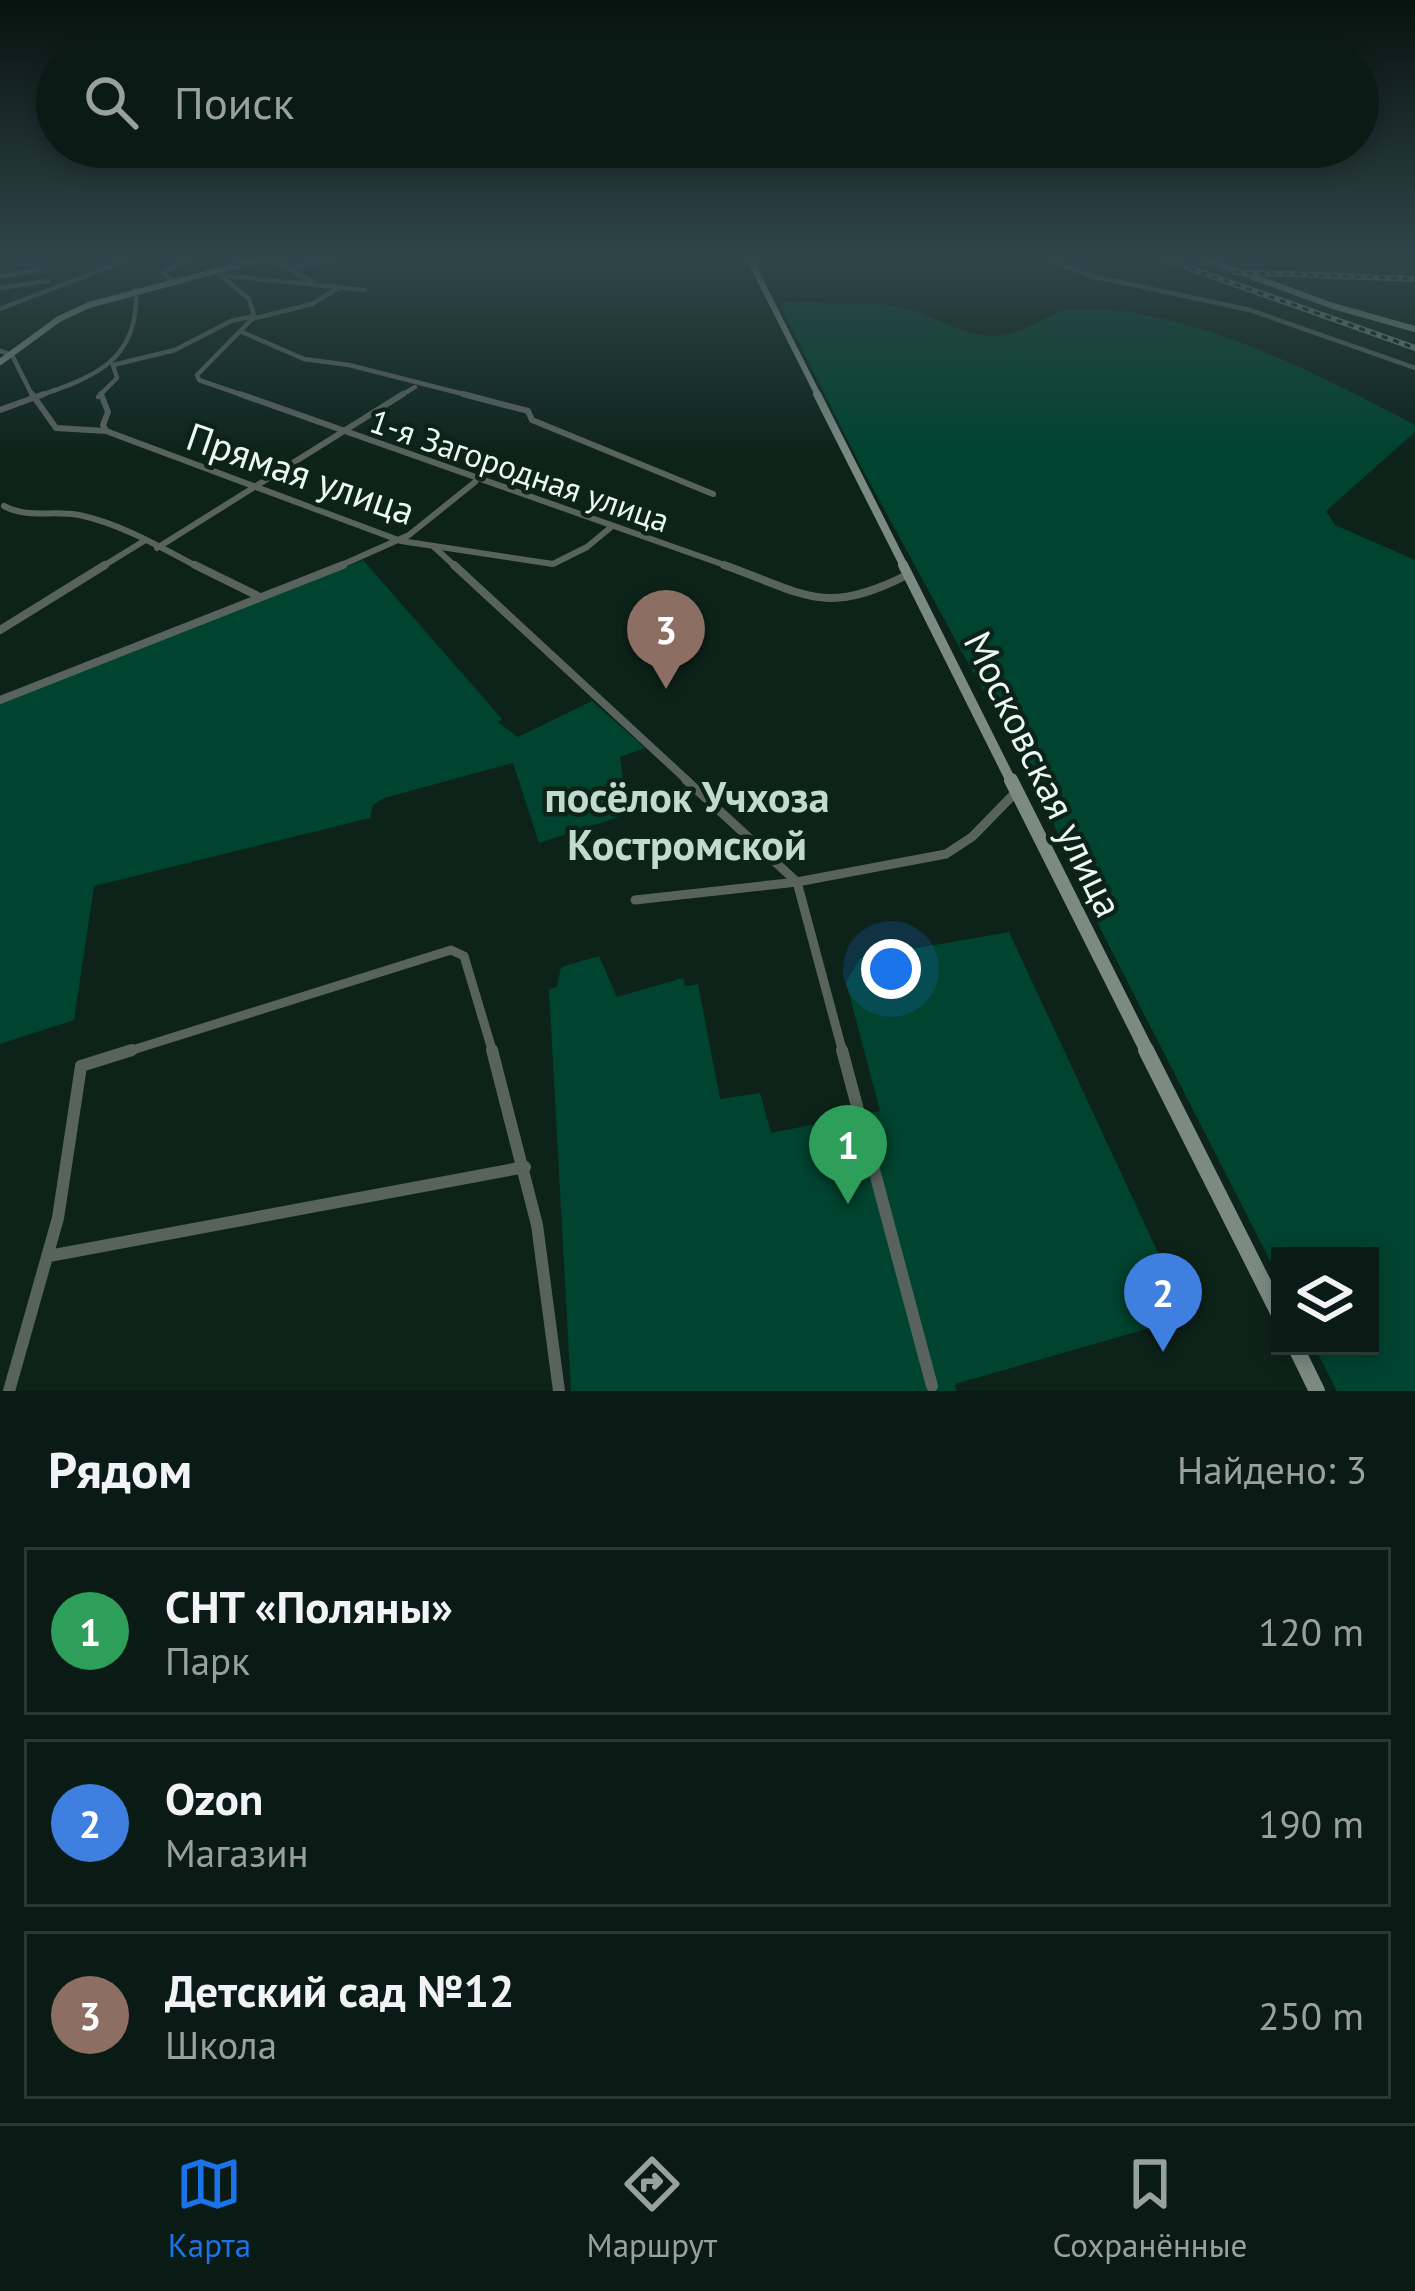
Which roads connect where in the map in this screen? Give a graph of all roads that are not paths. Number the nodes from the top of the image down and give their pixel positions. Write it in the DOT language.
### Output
graph roads {
  1 [pos="51,325"];
  2 [pos="137,325"];
  3 [pos="223,325"];
  4 [pos="247,325"];
  5 [pos="783,325"];
  6 [pos="1292,325"];
  7 [pos="242,332"];
  8 [pos="0,351"];
  9 [pos="12,355"];
  10 [pos="0,362"];
  11 [pos="113,365"];
  12 [pos="1415,368"];
  13 [pos="417,386"];
  14 [pos="32,397"];
  15 [pos="0,410"];
  16 [pos="106,431"];
  17 [pos="343,434"];
  18 [pos="476,481"];
  19 [pos="255,487"];
  20 [pos="713,494"];
  21 [pos="4,506"];
  22 [pos="610,528"];
  23 [pos="144,541"];
  24 [pos="401,541"];
  25 [pos="434,545"];
  26 [pos="157,548"];
  27 [pos="908,574"];
  28 [pos="259,597"];
  29 [pos="0,630"];
  30 [pos="0,700"];
  31 [pos="1017,791"];
  32 [pos="797,882"];
  33 [pos="635,901"];
  34 [pos="525,1168"];
  35 [pos="50,1256"];
  36 [pos="1271,1298"];
  37 [pos="1300,1355"];
  38 [pos="932,1386"];
  39 [pos="9,1391"];
  40 [pos="559,1391"];
  41 [pos="1318,1391"];
  1 -- 9 [label="main road"];
  2 -- 11 [label="street"];
  3 -- 11 [label="street"];
  4 -- 7 [label="street, 1-я Загородная улица"];
  5 -- 27 [label="main road, Московская улица"];
  6 -- 12 [label="street"];
  7 -- 13 [label="street"];
  7 -- 17 [label="street, 1-я Загородная улица"];
  8 -- 9 [label="street"];
  9 -- 10 [label="main road"];
  9 -- 14 [label="street"];
  11 -- 14 [label="street"];
  11 -- 16 [label="street"];
  13 -- 17 [label="street"];
  13 -- 20 [label="street"];
  14 -- 15 [label="street"];
  14 -- 16 [label="street, Прямая улица"];
  16 -- 19 [label="street, Прямая улица"];
  17 -- 18 [label="street, 1-я Загородная улица"];
  17 -- 19 [label="street"];
  18 -- 22 [label="street, 1-я Загородная улица"];
  18 -- 24 [label="street"];
  19 -- 24 [label="street, Прямая улица"];
  19 -- 26 [label="street"];
  21 -- 23 [label="street"];
  22 -- 25 [label="street, Прямая улица"];
  22 -- 27 [label="street, 1-я Загородная улица"];
  23 -- 26 [label="street"];
  23 -- 29 [label="street"];
  24 -- 25 [label="street, Прямая улица"];
  24 -- 28 [label="street"];
  25 -- 32 [label="street"];
  26 -- 28 [label="street"];
  27 -- 31 [label="main road, Московская улица"];
  28 -- 30 [label="street"];
  31 -- 32 [label="street"];
  31 -- 36 [label="main road, Московская улица"];
  32 -- 33 [label="street"];
  32 -- 38 [label="street"];
  34 -- 35 [label="street"];
  34 -- 35 [label="street"];
  34 -- 40 [label="street"];
  35 -- 39 [label="street"];
  37 -- 41 [label="main road"];
}
